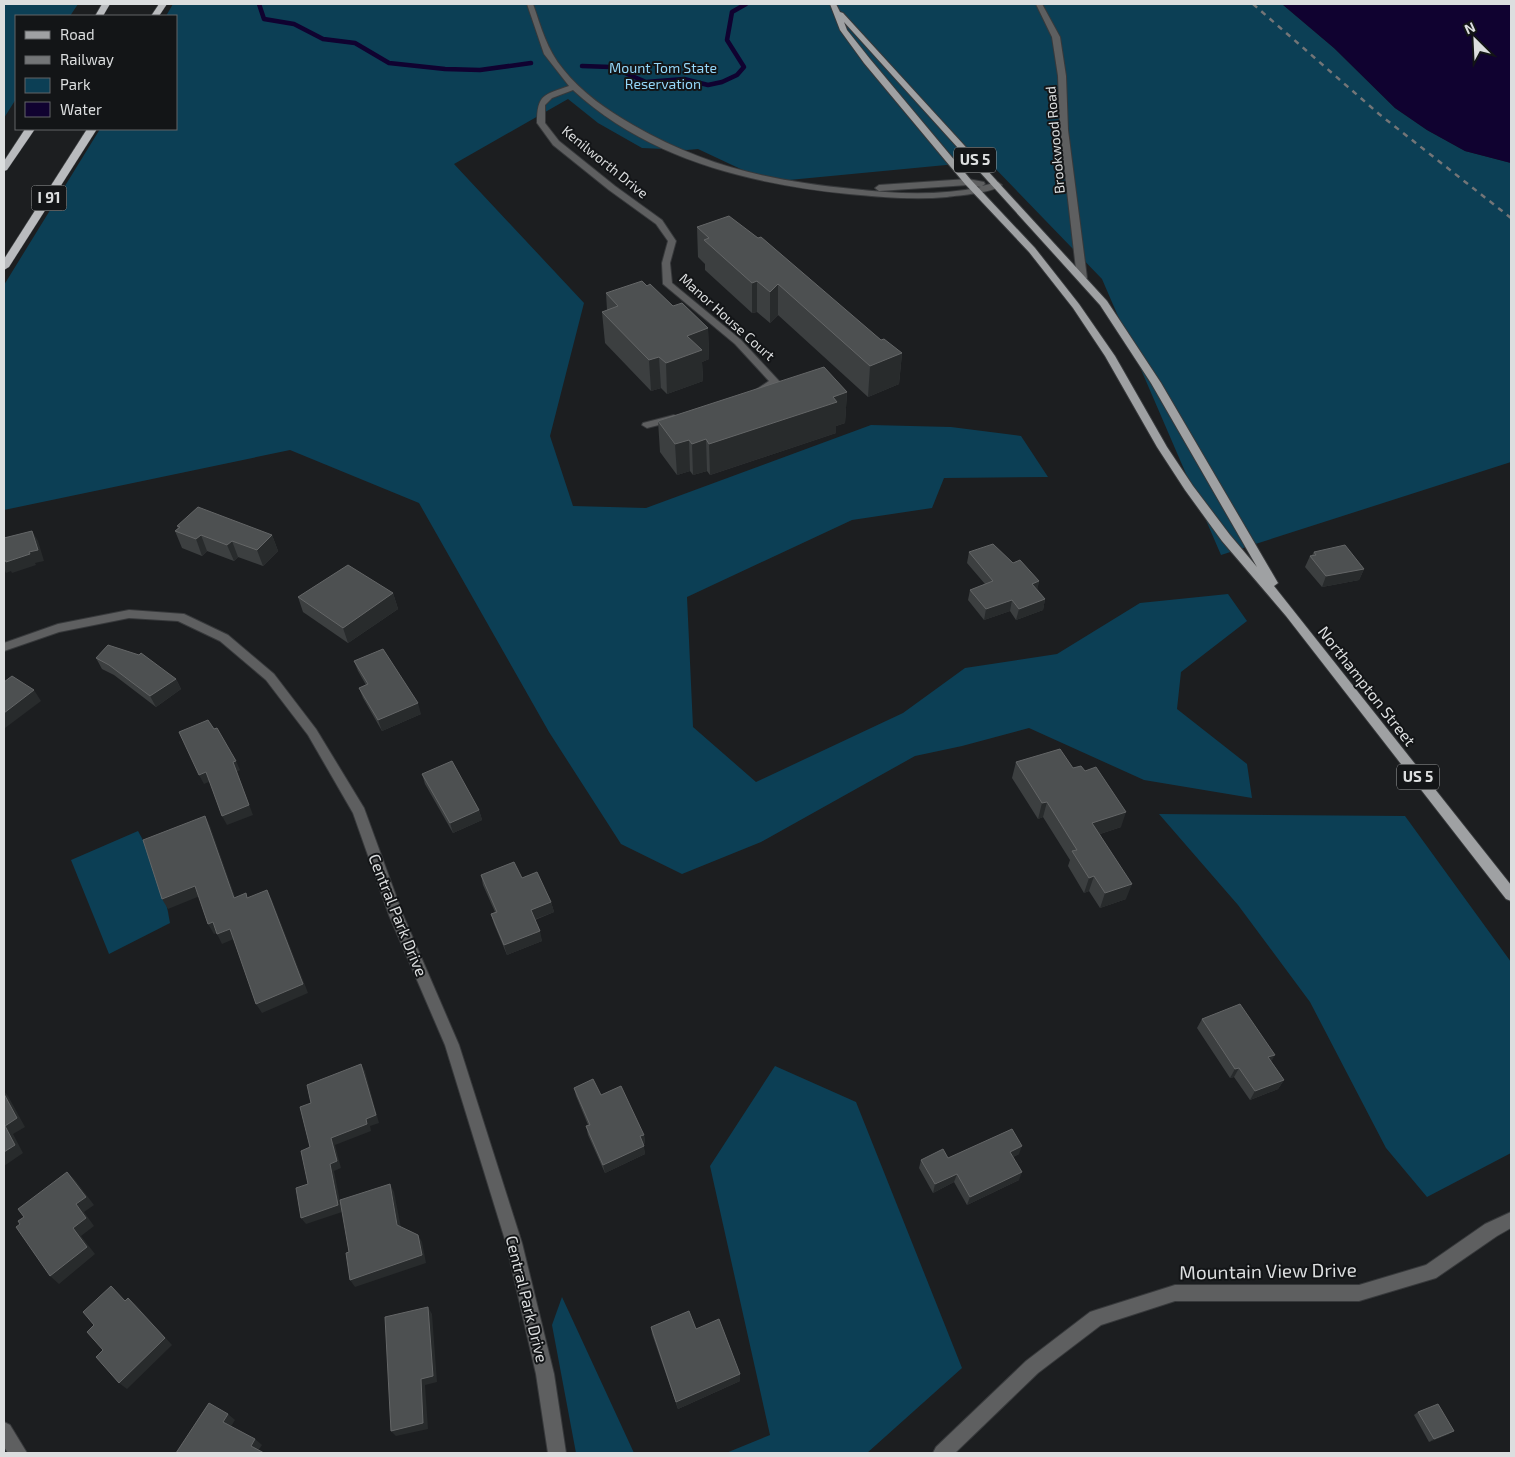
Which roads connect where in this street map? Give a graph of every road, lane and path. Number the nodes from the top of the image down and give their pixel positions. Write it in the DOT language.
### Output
graph roads {
  1 [pos="106,4"];
  2 [pos="163,4"];
  3 [pos="530,4"];
  4 [pos="834,4"];
  5 [pos="1039,4"];
  6 [pos="100,15"];
  7 [pos="156,15"];
  8 [pos="574,86"];
  9 [pos="29,130"];
  10 [pos="91,130"];
  11 [pos="4,168"];
  12 [pos="968,182"];
  13 [pos="998,185"];
  14 [pos="818,188"];
  15 [pos="977,191"];
  16 [pos="672,241"];
  17 [pos="4,267"];
  18 [pos="1082,278"];
  19 [pos="751,396"];
  20 [pos="682,416"];
  21 [pos="647,425"];
  22 [pos="1290,613"];
  23 [pos="4,647"];
  24 [pos="1511,895"];
  25 [pos="1511,1220"];
  26 [pos="4,1431"];
  27 [pos="18,1453"];
  28 [pos="557,1453"];
  29 [pos="942,1453"];
  1 -- 6 [label="highway"];
  2 -- 7 [label="highway"];
  3 -- 8 [label="street"];
  4 -- 12 [label="main road, US 5"];
  4 -- 13 [label="main road, US 5"];
  5 -- 18 [label="street, Brookwood Road"];
  8 -- 14 [label="street"];
  8 -- 16 [label="street, Kenilworth Drive"];
  9 -- 11 [label="highway"];
  10 -- 17 [label="highway, I 91"];
  12 -- 13 [label="street"];
  12 -- 14 [label="street"];
  12 -- 15 [label="main road, US 5"];
  13 -- 15 [label="street"];
  13 -- 18 [label="main road, US 5"];
  14 -- 15 [label="street"];
  15 -- 22 [label="main road, US 5"];
  16 -- 19 [label="street, Manor House Court"];
  18 -- 22 [label="main road, US 5"];
  20 -- 21 [label="street"];
  22 -- 24 [label="main road, Northampton Street / US 5"];
  23 -- 28 [label="street, Central Park Drive"];
  25 -- 29 [label="street, Mountain View Drive"];
  26 -- 27 [label="street"];
}
